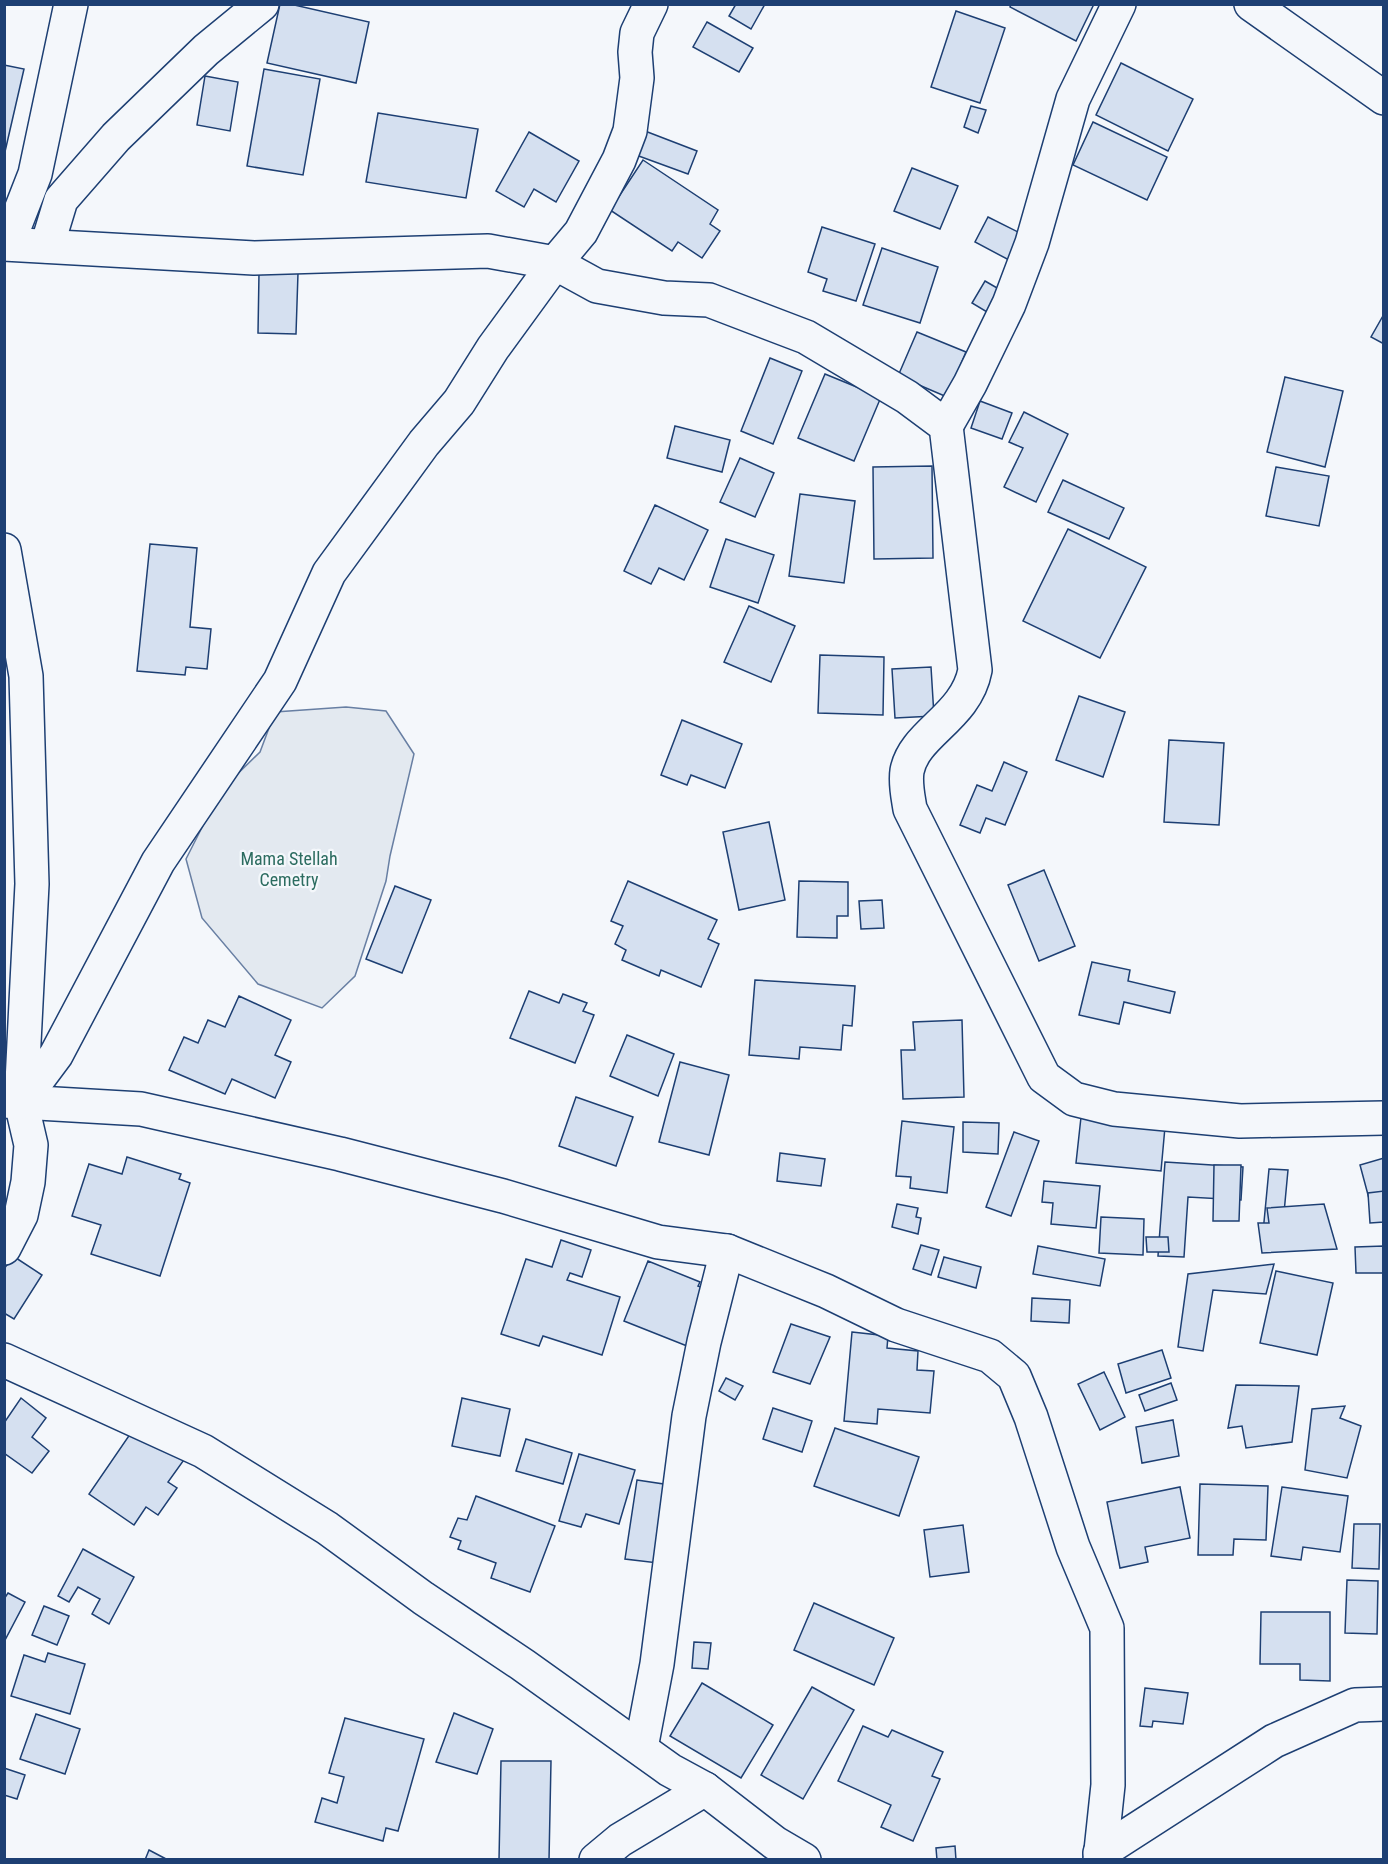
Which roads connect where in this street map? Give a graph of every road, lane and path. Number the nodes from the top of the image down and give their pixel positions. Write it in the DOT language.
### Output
graph roads {
  1 [pos="71,4"];
  2 [pos="262,4"];
  3 [pos="651,4"];
  4 [pos="1119,4"];
  5 [pos="1251,4"];
  6 [pos="1383,98"];
  7 [pos="6,244"];
  8 [pos="47,246"];
  9 [pos="555,263"];
  10 [pos="946,426"];
  11 [pos="4,550"];
  12 [pos="13,1101"];
  13 [pos="1383,1118"];
  14 [pos="4,1248"];
  15 [pos="727,1251"];
  16 [pos="4,1360"];
  17 [pos="1383,1704"];
  18 [pos="641,1748"];
  19 [pos="705,1789"];
  20 [pos="1100,1856"];
  21 [pos="596,1860"];
  22 [pos="804,1860"];
  1 -- 7 [label="street"];
  2 -- 8 [label="street"];
  3 -- 9 [label="street"];
  4 -- 10 [label="street"];
  5 -- 6 [label="street"];
  7 -- 8 [label="street"];
  8 -- 9 [label="street"];
  9 -- 10 [label="street"];
  9 -- 12 [label="street"];
  10 -- 13 [label="street"];
  11 -- 12 [label="street"];
  12 -- 14 [label="street"];
  12 -- 15 [label="street"];
  15 -- 18 [label="street"];
  15 -- 20 [label="street"];
  16 -- 18 [label="street"];
  17 -- 20 [label="street"];
  18 -- 19 [label="street"];
  19 -- 21 [label="street"];
  19 -- 22 [label="street"];
}
